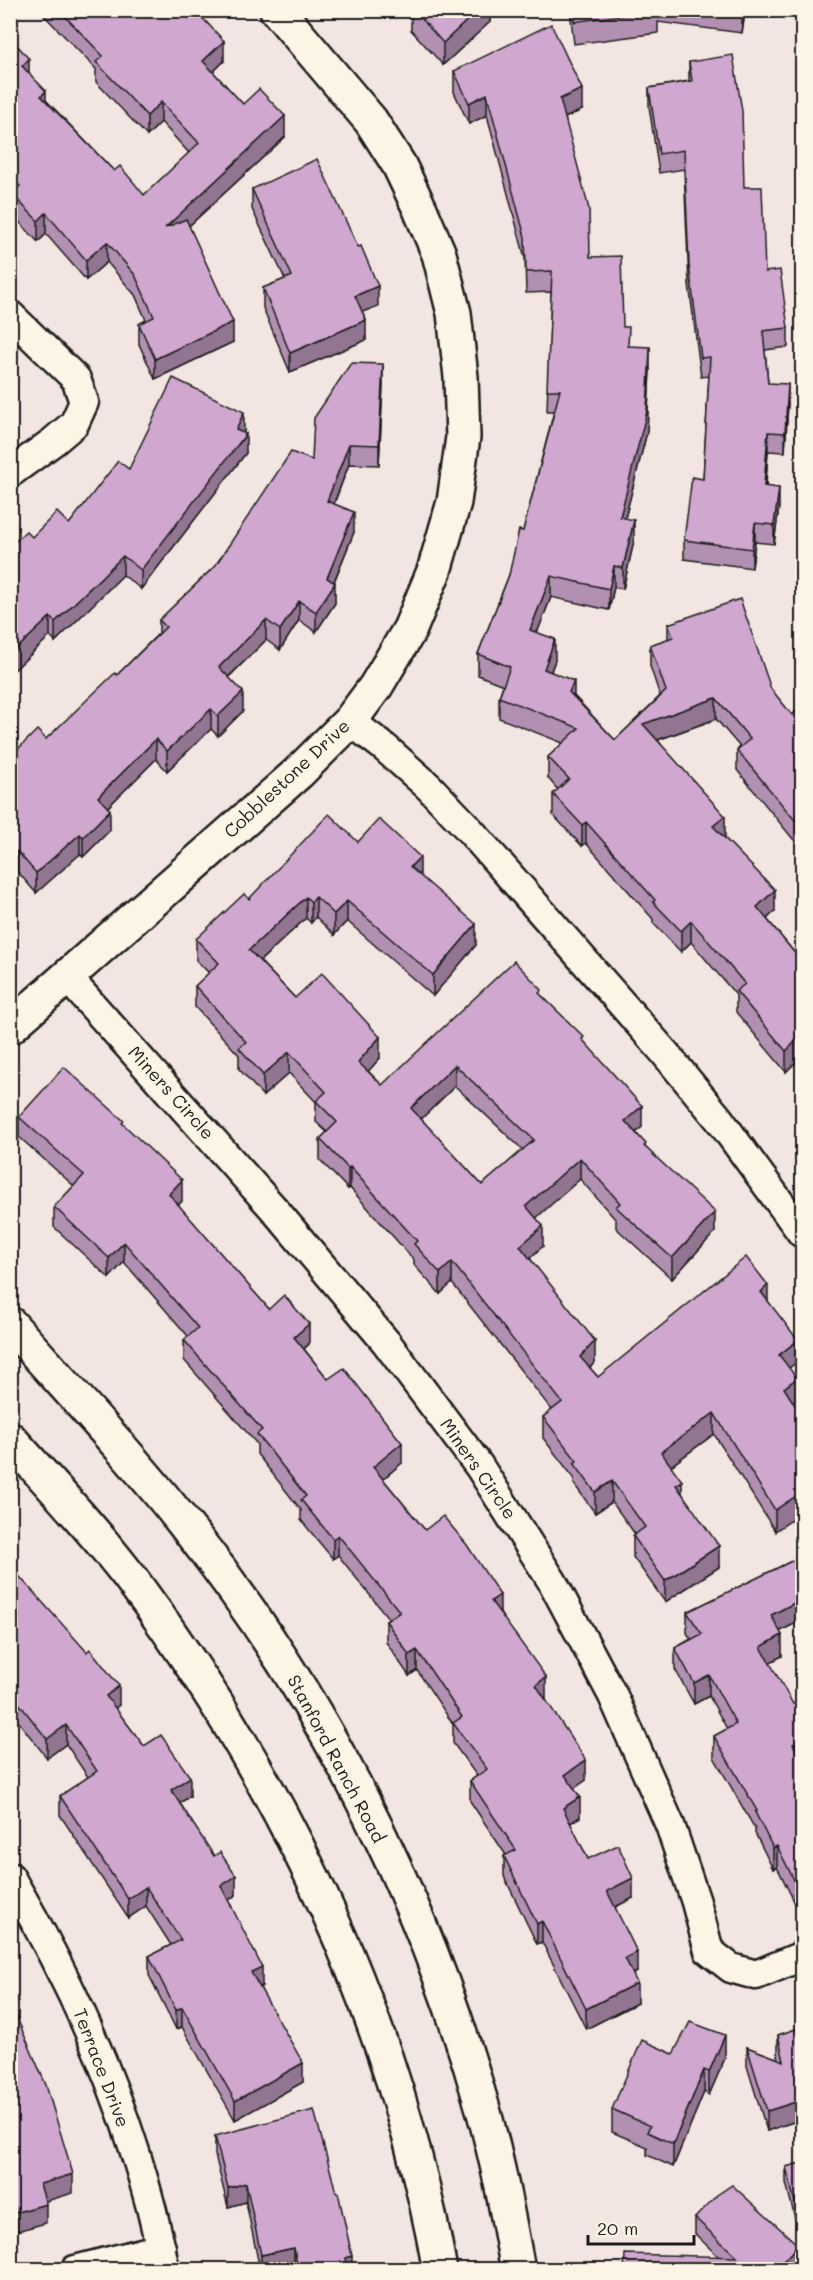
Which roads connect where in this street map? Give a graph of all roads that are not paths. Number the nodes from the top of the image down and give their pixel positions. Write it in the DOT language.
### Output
graph roads {
  1 [pos="285,13"];
  2 [pos="10,315"];
  3 [pos="10,473"];
  4 [pos="350,721"];
  5 [pos="67,977"];
  6 [pos="10,1027"];
  7 [pos="802,1233"];
  8 [pos="10,1324"];
  9 [pos="10,1439"];
  10 [pos="10,1877"];
  11 [pos="802,1956"];
  12 [pos="163,2259"];
  13 [pos="75,2270"];
  14 [pos="440,2270"];
  15 [pos="518,2270"];
  1 -- 4 [label="main road, Cobblestone Drive"];
  2 -- 3 [label="street"];
  4 -- 5 [label="main road, Cobblestone Drive"];
  4 -- 7 [label="street"];
  5 -- 6 [label="main road, Cobblestone Drive"];
  5 -- 11 [label="street, Miners Circle"];
  8 -- 15 [label="main road, Stanford Ranch Road"];
  9 -- 14 [label="main road"];
  10 -- 12 [label="street, Terrace Drive"];
  12 -- 13 [label="street"];
}
